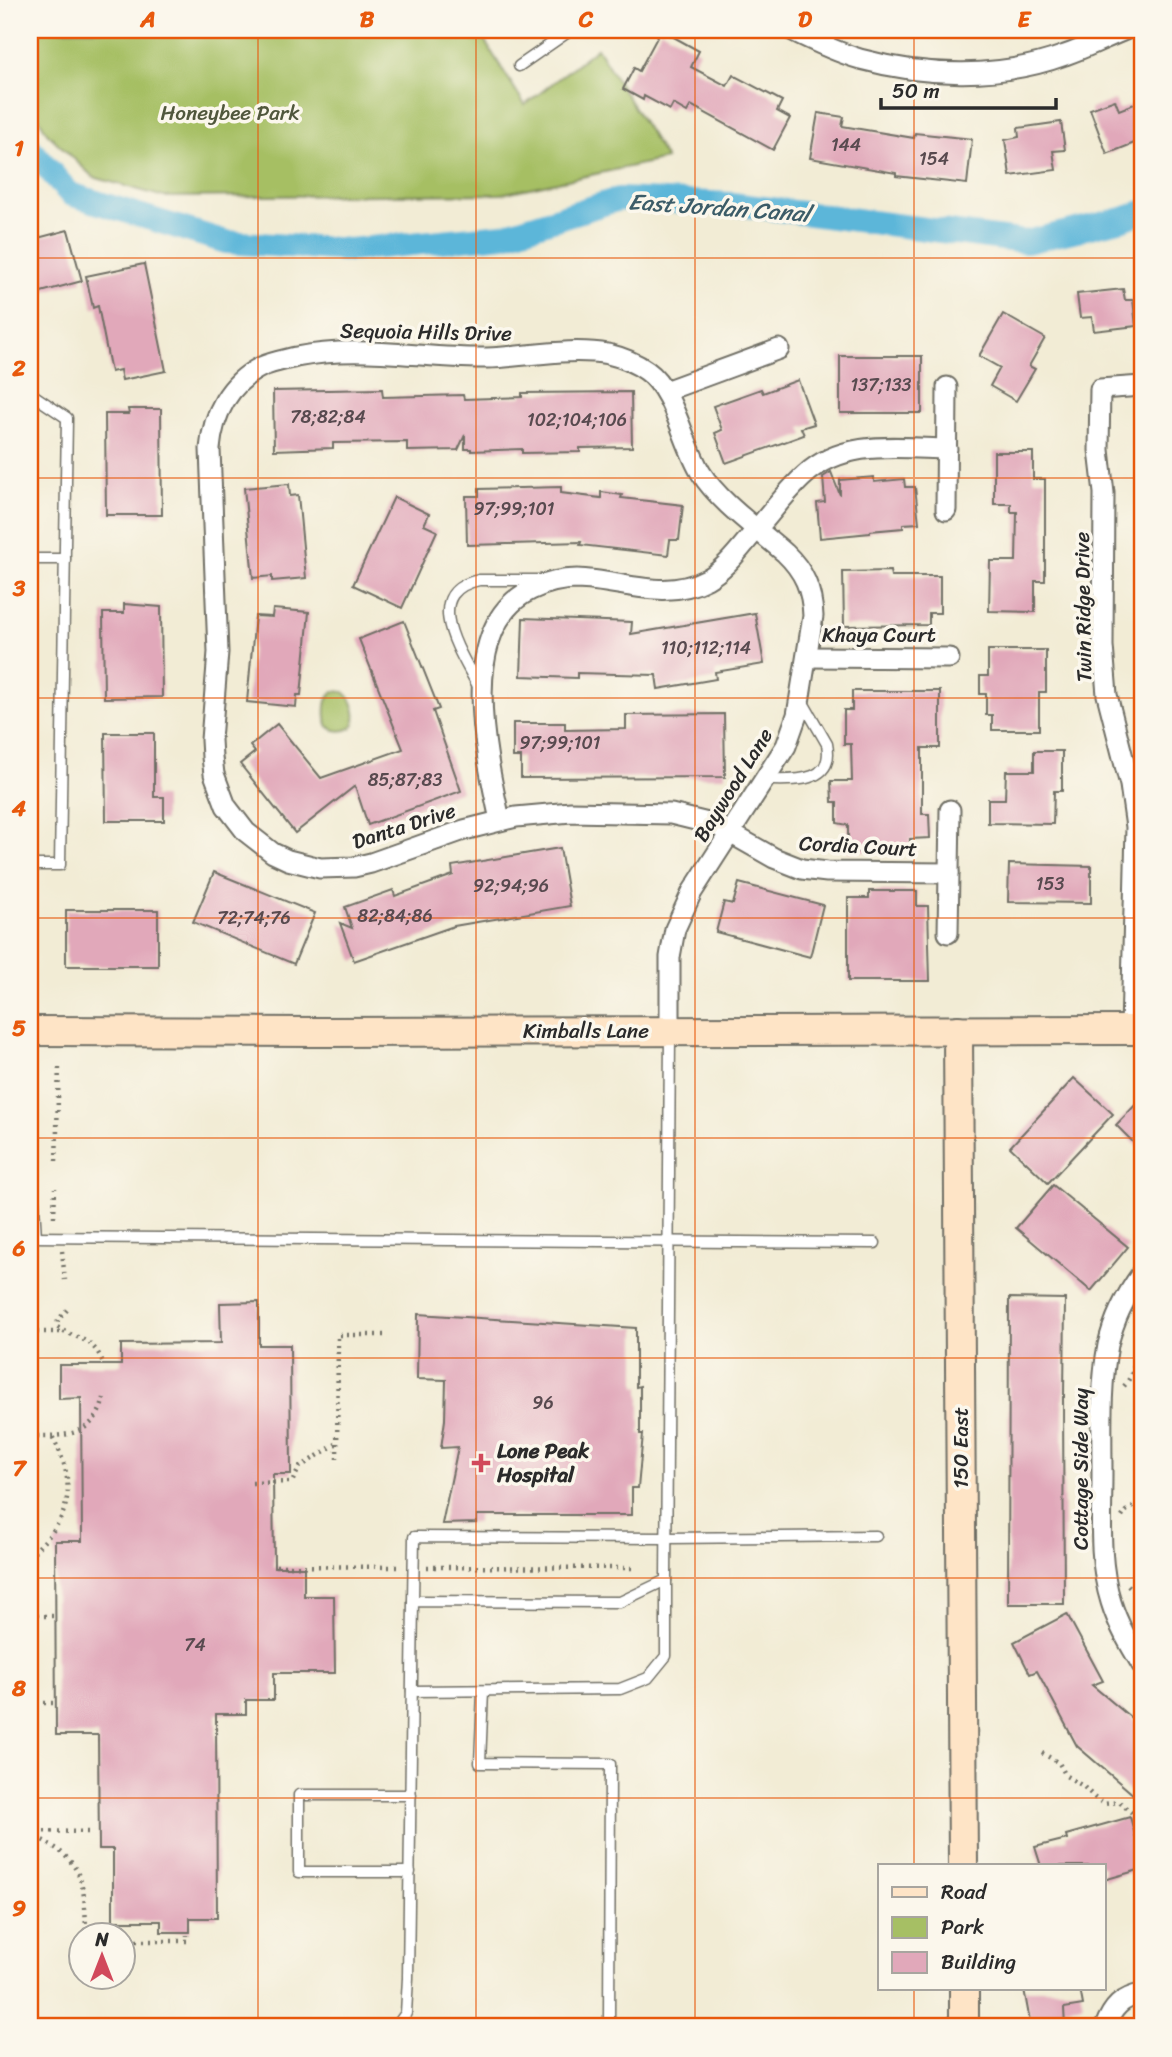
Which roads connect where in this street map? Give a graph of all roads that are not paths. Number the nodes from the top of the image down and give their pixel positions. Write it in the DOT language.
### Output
graph roads {
  1 [pos="571,30"];
  2 [pos="791,30"];
  3 [pos="1125,30"];
  4 [pos="519,66"];
  5 [pos="779,349"];
  6 [pos="639,366"];
  7 [pos="1142,386"];
  8 [pos="947,387"];
  9 [pos="665,391"];
  10 [pos="30,393"];
  11 [pos="224,400"];
  12 [pos="947,449"];
  13 [pos="947,510"];
  14 [pos="757,529"];
  15 [pos="30,559"];
  16 [pos="65,559"];
  17 [pos="563,580"];
  18 [pos="807,657"];
  19 [pos="950,658"];
  20 [pos="483,696"];
  21 [pos="800,698"];
  22 [pos="765,780"];
  23 [pos="950,810"];
  24 [pos="500,820"];
  25 [pos="731,833"];
  26 [pos="30,865"];
  27 [pos="949,873"];
  28 [pos="948,933"];
  29 [pos="958,1030"];
  30 [pos="1137,1030"];
  31 [pos="30,1031"];
  32 [pos="670,1031"];
  33 [pos="30,1143"];
  34 [pos="33,1237"];
  35 [pos="669,1241"];
  36 [pos="875,1243"];
  37 [pos="1142,1273"];
  38 [pos="876,1536"];
  39 [pos="666,1538"];
  40 [pos="666,1580"];
  41 [pos="413,1601"];
  42 [pos="1142,1665"];
  43 [pos="483,1690"];
  44 [pos="412,1691"];
  45 [pos="411,1795"];
  46 [pos="963,1864"];
  47 [pos="410,1872"];
  48 [pos="964,1990"];
  49 [pos="1142,1994"];
  50 [pos="396,2027"];
  51 [pos="609,2027"];
  52 [pos="964,2027"];
  53 [pos="1105,2027"];
  1 -- 4 [label="lane"];
  2 -- 3 [label="street"];
  5 -- 9 [label="street"];
  6 -- 9 [label="street, Baywood Lane"];
  6 -- 11 [label="street, Sequoia Hills Drive"];
  7 -- 30 [label="street, Twin Ridge Drive"];
  8 -- 12 [label="street"];
  9 -- 14 [label="street, Baywood Lane"];
  10 -- 16 [label="lane"];
  11 -- 24 [label="street, Danta Drive"];
  12 -- 13 [label="street"];
  12 -- 14 [label="street"];
  14 -- 17 [label="street"];
  14 -- 18 [label="street, Baywood Lane"];
  15 -- 16 [label="lane"];
  16 -- 26 [label="lane"];
  17 -- 20 [label="street"];
  17 -- 20 [label="lane"];
  18 -- 19 [label="street, Khaya Court"];
  18 -- 21 [label="street, Baywood Lane"];
  20 -- 24 [label="street"];
  21 -- 22 [label="street, Baywood Lane"];
  21 -- 22 [label="lane"];
  22 -- 25 [label="street, Baywood Lane"];
  23 -- 27 [label="street"];
  24 -- 25 [label="street, Danta Drive"];
  25 -- 27 [label="street, Cordia Court"];
  25 -- 32 [label="street, Baywood Lane"];
  27 -- 28 [label="street"];
  29 -- 30 [label="street, Kimballs Lane"];
  29 -- 32 [label="street, Kimballs Lane"];
  29 -- 46 [label="street, 150 East"];
  31 -- 32 [label="street, Kimballs Lane"];
  32 -- 35 [label="lane"];
  33 -- 34 [label="lane"];
  34 -- 35 [label="lane"];
  35 -- 36 [label="lane"];
  35 -- 39 [label="lane"];
  37 -- 42 [label="street, Cottage Side Way"];
  38 -- 39 [label="lane"];
  39 -- 40 [label="lane"];
  39 -- 41 [label="lane"];
  40 -- 41 [label="lane"];
  40 -- 43 [label="lane"];
  41 -- 44 [label="lane"];
  43 -- 44 [label="lane"];
  43 -- 51 [label="lane"];
  44 -- 45 [label="lane"];
  45 -- 47 [label="lane"];
  45 -- 47 [label="lane"];
  47 -- 50 [label="lane"];
  48 -- 52 [label="street"];
  49 -- 53 [label="street"];
}
